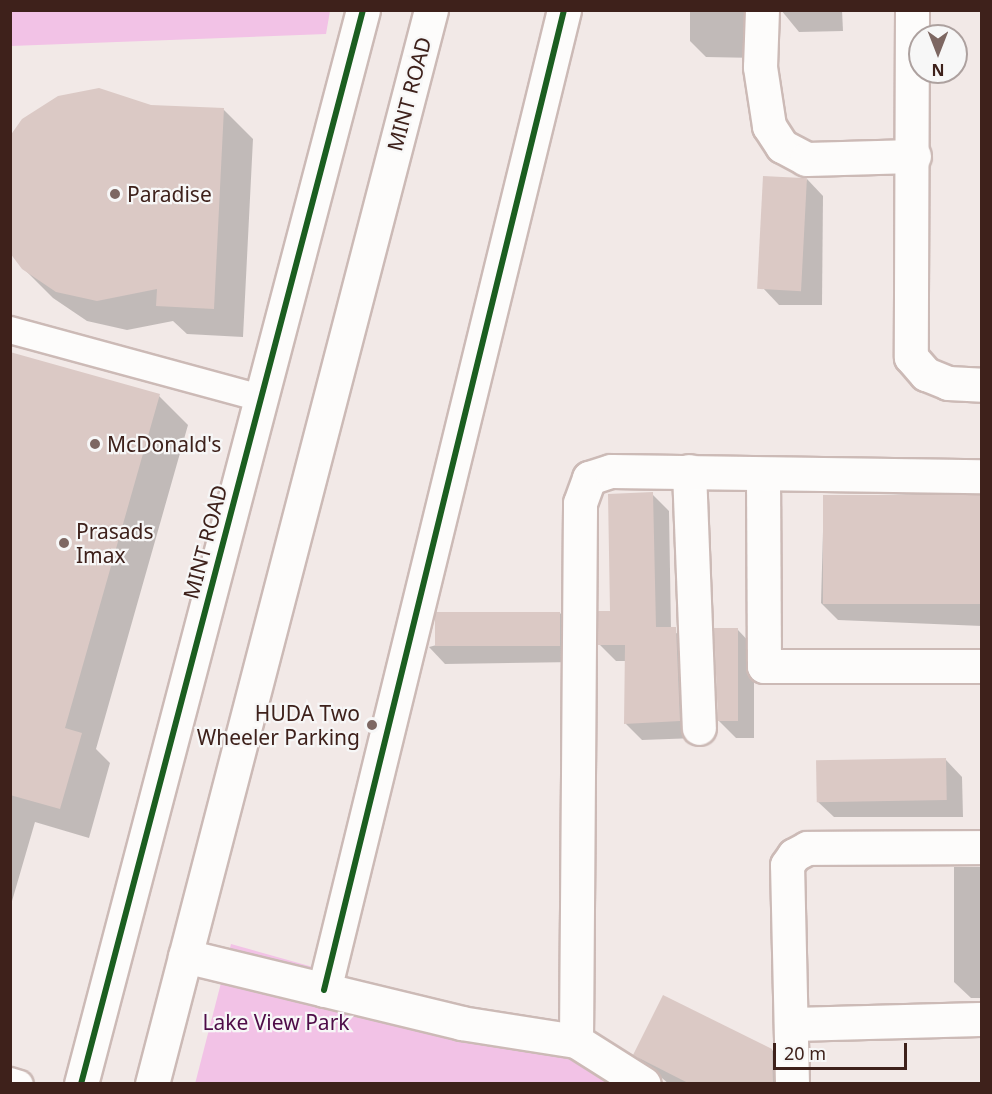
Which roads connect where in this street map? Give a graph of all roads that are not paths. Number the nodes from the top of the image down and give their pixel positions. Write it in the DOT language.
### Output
graph roads {
  1 [pos="363,10"];
  2 [pos="431,10"];
  3 [pos="564,10"];
  4 [pos="762,10"];
  5 [pos="912,10"];
  6 [pos="914,156"];
  7 [pos="10,330"];
  8 [pos="981,385"];
  9 [pos="261,398"];
  10 [pos="689,471"];
  11 [pos="763,475"];
  12 [pos="981,476"];
  13 [pos="981,666"];
  14 [pos="699,728"];
  15 [pos="981,847"];
  16 [pos="185,956"];
  17 [pos="324,990"];
  18 [pos="981,1019"];
  19 [pos="791,1024"];
  20 [pos="576,1041"];
  21 [pos="10,1081"];
  22 [pos="20,1083"];
  23 [pos="81,1083"];
  24 [pos="152,1083"];
  25 [pos="644,1083"];
  26 [pos="792,1083"];
  1 -- 9 [label="street, MINT ROAD"];
  2 -- 16 [label="street, MINT ROAD"];
  3 -- 17 [label="street"];
  4 -- 6 [label="street"];
  5 -- 6 [label="street"];
  6 -- 8 [label="street"];
  7 -- 9 [label="lane"];
  9 -- 23 [label="street, MINT ROAD"];
  10 -- 11 [label="street"];
  10 -- 14 [label="street"];
  10 -- 20 [label="street"];
  11 -- 12 [label="street"];
  11 -- 13 [label="street"];
  15 -- 19 [label="street"];
  16 -- 17 [label="street"];
  16 -- 24 [label="street, MINT ROAD"];
  17 -- 20 [label="street"];
  18 -- 19 [label="street"];
  19 -- 26 [label="street"];
  20 -- 25 [label="street"];
  21 -- 22 [label="lane"];
}
